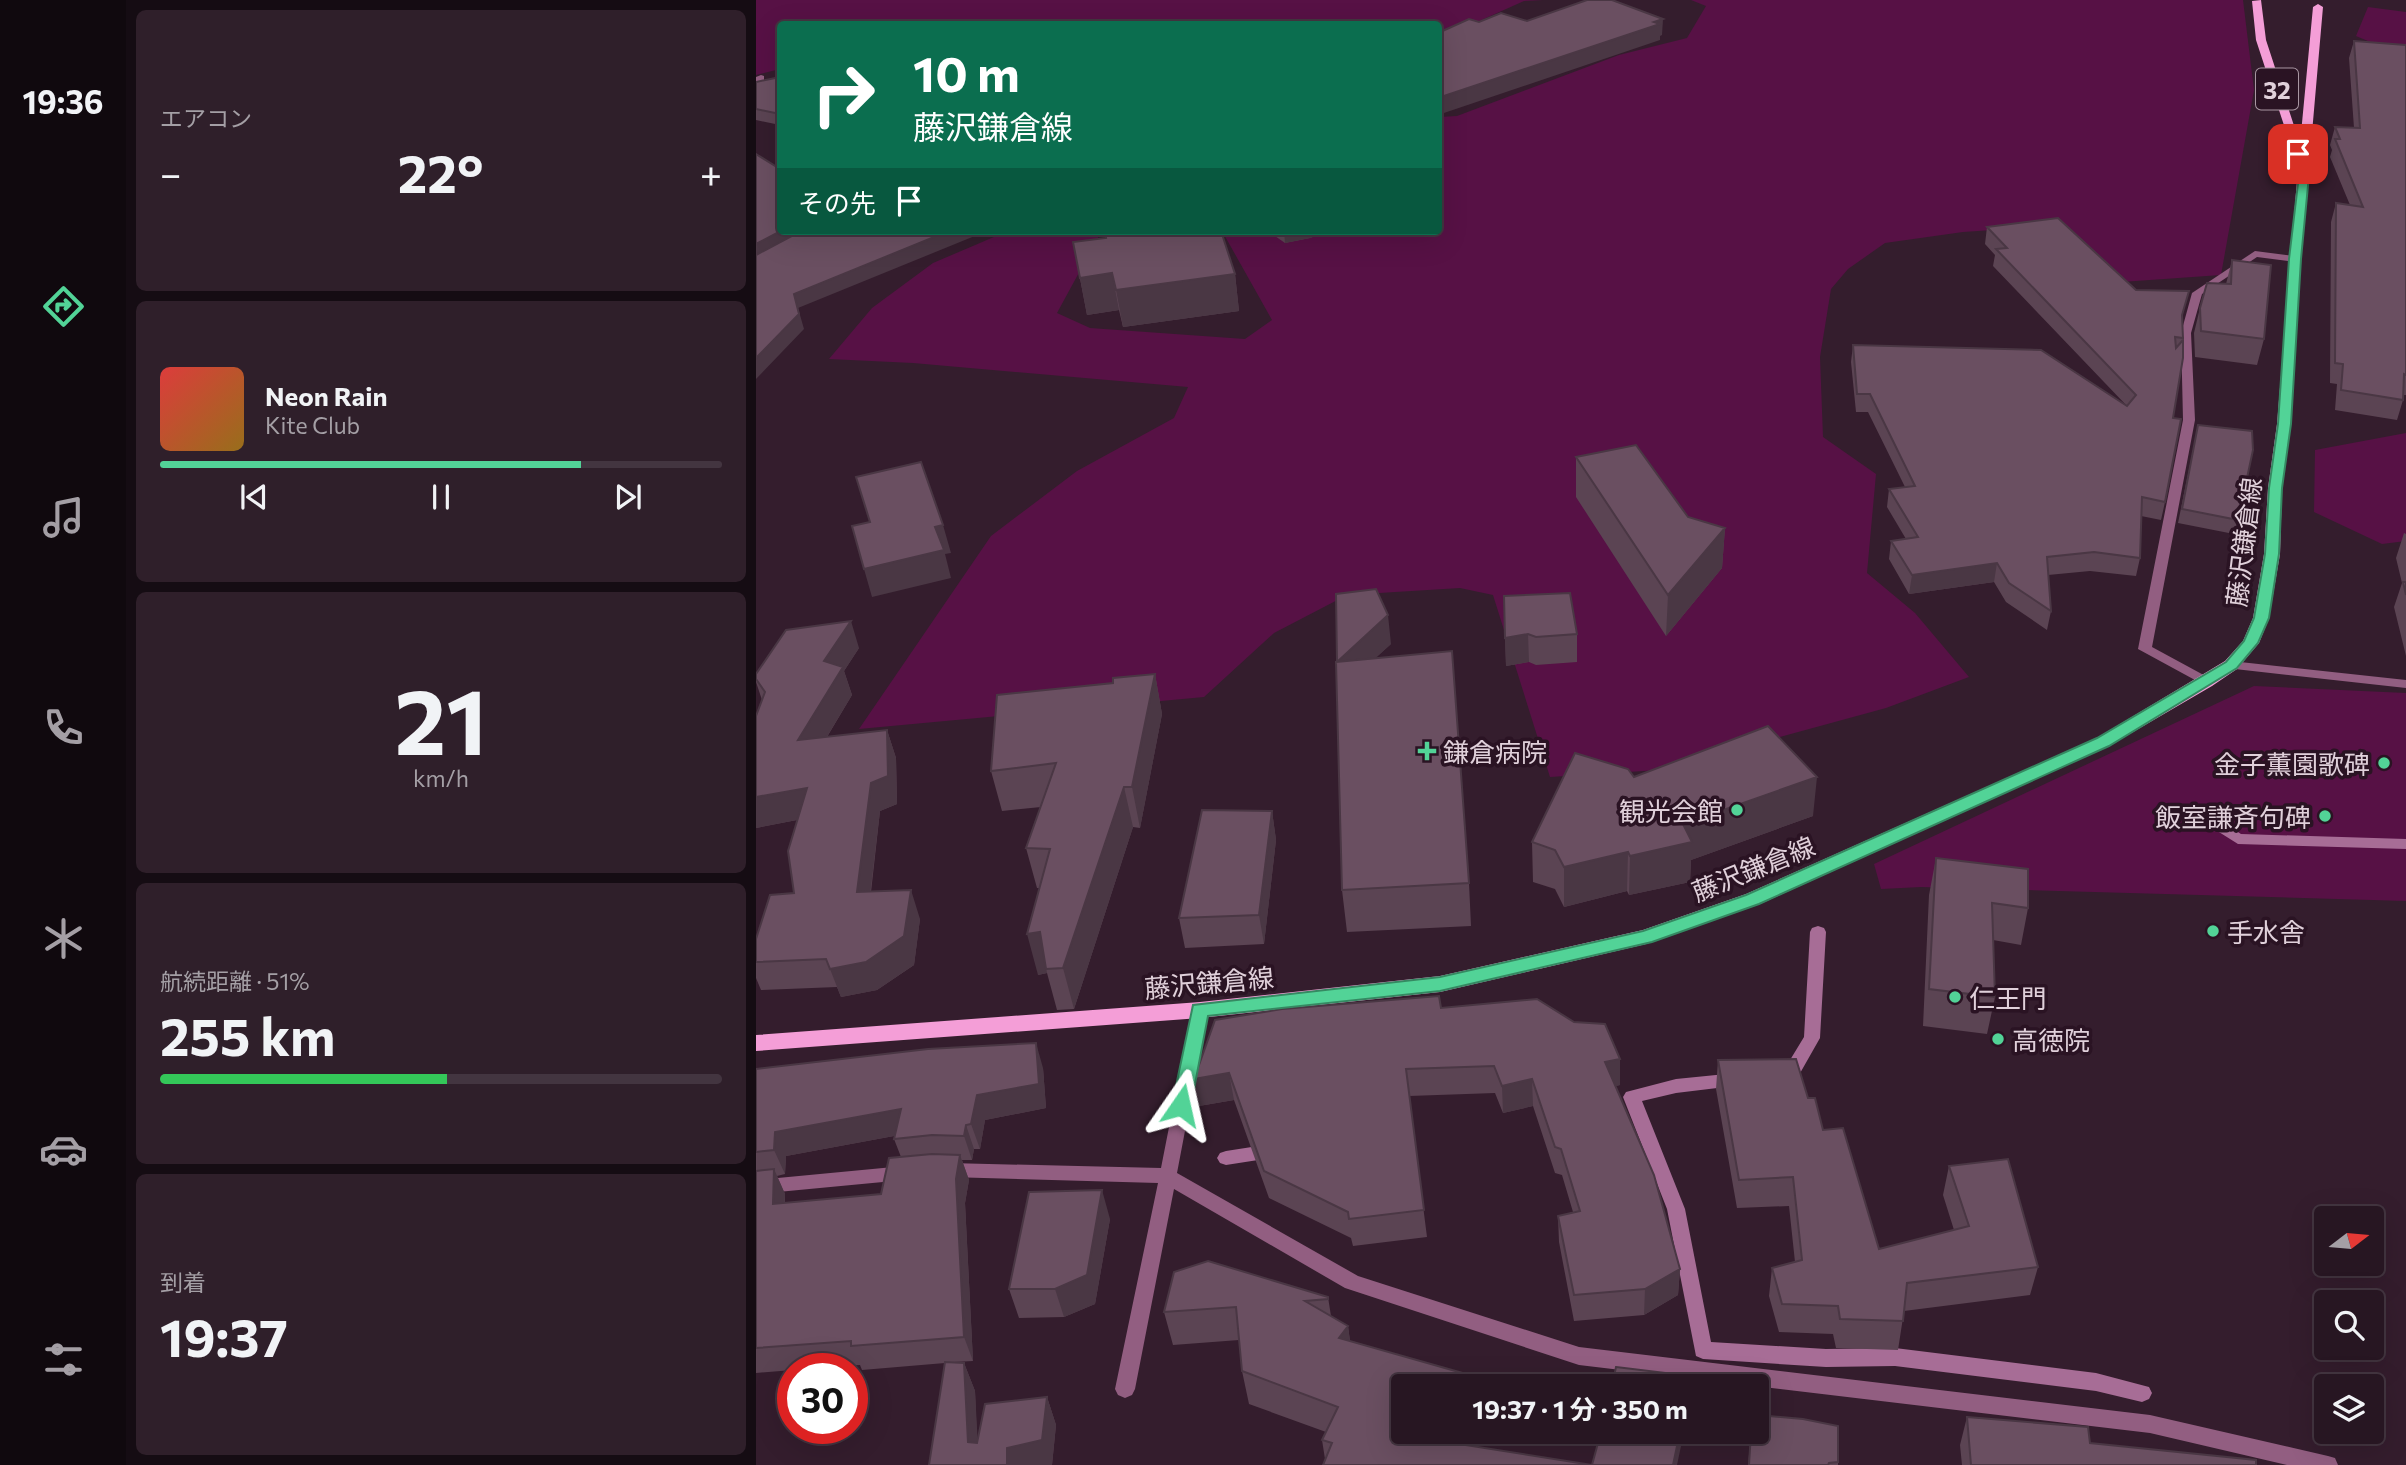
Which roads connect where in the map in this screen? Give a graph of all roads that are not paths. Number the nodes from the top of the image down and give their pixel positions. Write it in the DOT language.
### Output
graph roads {
  1 [pos="2258,1"];
  2 [pos="2318,7"];
  3 [pos="2304,175"];
  4 [pos="2295,259"];
  5 [pos="2231,665"];
  6 [pos="2206,682"];
  7 [pos="2406,684"];
  8 [pos="1200,1010"];
  9 [pos="756,1043"];
  10 [pos="1168,1176"];
  11 [pos="756,1187"];
  12 [pos="1125,1389"];
  13 [pos="2328,1465"];
  1 -- 3 [label="main road, 藤沢鎌倉線 / 32"];
  2 -- 3 [label="main road, 藤沢鎌倉線 / 32"];
  3 -- 4 [label="main road, 藤沢鎌倉線 / 32"];
  4 -- 5 [label="main road, 藤沢鎌倉線 / 32"];
  4 -- 6 [label="street"];
  5 -- 6 [label="main road, 藤沢鎌倉線 / 32"];
  5 -- 7 [label="street"];
  6 -- 8 [label="main road, 藤沢鎌倉線 / 32"];
  8 -- 9 [label="main road, 藤沢鎌倉線 / 32"];
  8 -- 10 [label="street"];
  10 -- 11 [label="street"];
  10 -- 12 [label="street"];
  10 -- 13 [label="street"];
}
